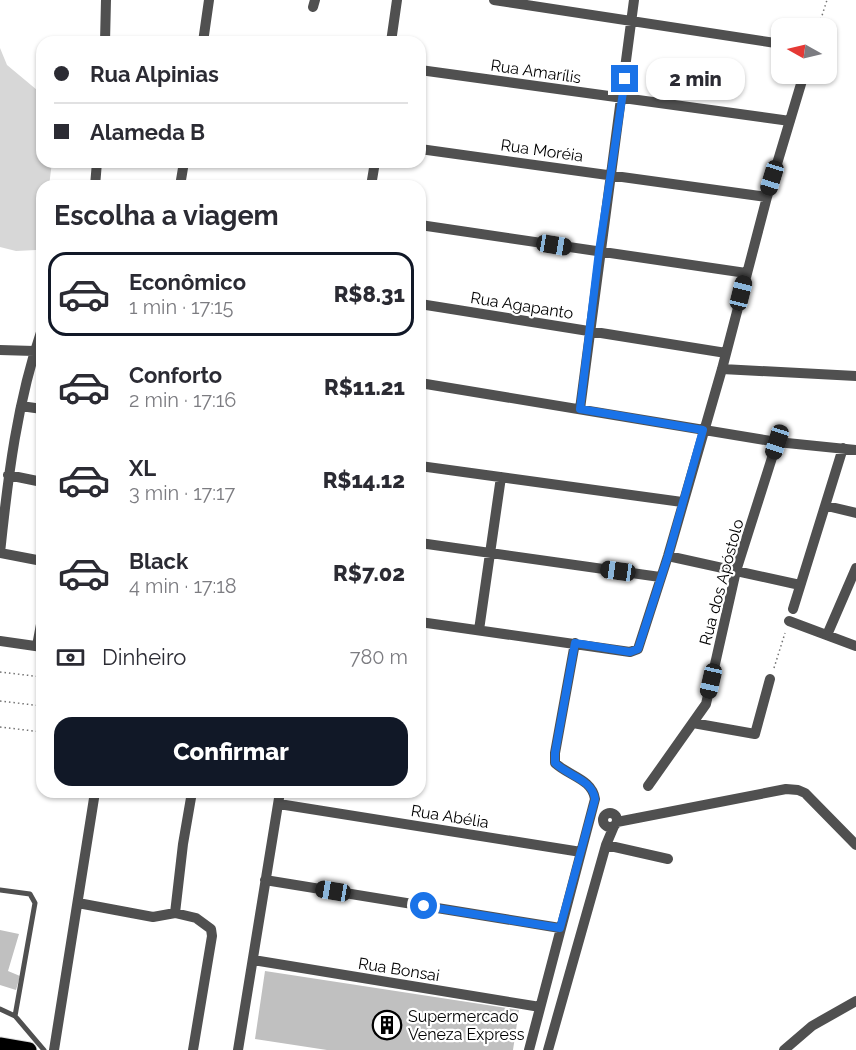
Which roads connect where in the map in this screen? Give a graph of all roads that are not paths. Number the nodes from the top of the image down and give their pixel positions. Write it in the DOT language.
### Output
graph roads {
  1 [pos="106,0"];
  2 [pos="209,0"];
  3 [pos="397,0"];
  4 [pos="494,0"];
  5 [pos="634,0"];
  6 [pos="632,20"];
  7 [pos="105,36"];
  8 [pos="204,36"];
  9 [pos="392,36"];
  10 [pos="771,42"];
  11 [pos="426,71"];
  12 [pos="801,84"];
  13 [pos="622,98"];
  14 [pos="790,121"];
  15 [pos="426,150"];
  16 [pos="611,175"];
  17 [pos="767,197"];
  18 [pos="426,226"];
  19 [pos="599,251"];
  20 [pos="746,273"];
  21 [pos="426,305"];
  22 [pos="590,331"];
  23 [pos="36,346"];
  24 [pos="0,350"];
  25 [pos="34,351"];
  26 [pos="726,353"];
  27 [pos="722,369"];
  28 [pos="856,376"];
  29 [pos="426,384"];
  30 [pos="21,405"];
  31 [pos="36,408"];
  32 [pos="580,409"];
  33 [pos="703,430"];
  34 [pos="777,442"];
  35 [pos="843,448"];
  36 [pos="856,450"];
  37 [pos="426,467"];
  38 [pos="8,475"];
  39 [pos="501,477"];
  40 [pos="36,481"];
  41 [pos="682,502"];
  42 [pos="826,506"];
  43 [pos="856,513"];
  44 [pos="426,544"];
  45 [pos="0,553"];
  46 [pos="490,553"];
  47 [pos="668,556"];
  48 [pos="36,560"];
  49 [pos="856,570"];
  50 [pos="736,571"];
  51 [pos="660,577"];
  52 [pos="800,585"];
  53 [pos="793,609"];
  54 [pos="789,621"];
  55 [pos="426,623"];
  56 [pos="479,630"];
  57 [pos="827,635"];
  58 [pos="0,641"];
  59 [pos="575,643"];
  60 [pos="36,646"];
  61 [pos="856,646"];
  62 [pos="770,679"];
  63 [pos="693,723"];
  64 [pos="648,786"];
  65 [pos="94,798"];
  66 [pos="191,798"];
  67 [pos="280,798"];
  68 [pos="279,804"];
  69 [pos="606,845"];
  70 [pos="856,845"];
  71 [pos="581,852"];
  72 [pos="668,859"];
  73 [pos="265,880"];
  74 [pos="0,890"];
  75 [pos="78,903"];
  76 [pos="175,913"];
  77 [pos="560,928"];
  78 [pos="253,960"];
  79 [pos="856,1001"];
  80 [pos="540,1007"];
  81 [pos="0,1009"];
  82 [pos="15,1016"];
  83 [pos="0,1045"];
  84 [pos="29,1050"];
  85 [pos="44,1050"];
  86 [pos="54,1050"];
  87 [pos="193,1050"];
  88 [pos="238,1050"];
  89 [pos="529,1050"];
  90 [pos="548,1050"];
  91 [pos="784,1050"];
  1 -- 7 [label="street"];
  2 -- 8 [label="street"];
  3 -- 9 [label="street"];
  4 -- 6 [label="street"];
  5 -- 6 [label="street"];
  6 -- 10 [label="street"];
  6 -- 13 [label="street"];
  11 -- 13 [label="street, Rua Amarílis"];
  12 -- 14 [label="street"];
  13 -- 14 [label="street, Rua Amarílis"];
  13 -- 16 [label="street"];
  14 -- 17 [label="street"];
  15 -- 16 [label="street, Rua Moréia"];
  16 -- 17 [label="street, Rua Moréia"];
  16 -- 19 [label="street"];
  17 -- 20 [label="street"];
  18 -- 19 [label="street"];
  19 -- 20 [label="street"];
  19 -- 22 [label="street"];
  20 -- 26 [label="street"];
  21 -- 22 [label="street, Rua Agapanto"];
  22 -- 26 [label="street, Rua Agapanto"];
  22 -- 32 [label="street"];
  23 -- 25 [label="street"];
  24 -- 25 [label="street"];
  25 -- 30 [label="street"];
  26 -- 27 [label="street"];
  27 -- 28 [label="street"];
  27 -- 33 [label="street"];
  29 -- 32 [label="street"];
  30 -- 31 [label="street"];
  30 -- 38 [label="street"];
  32 -- 33 [label="street"];
  33 -- 34 [label="street"];
  33 -- 41 [label="street"];
  34 -- 35 [label="street"];
  34 -- 50 [label="street, Rua dos Apóstolo"];
  35 -- 36 [label="street"];
  35 -- 42 [label="street"];
  37 -- 39 [label="street"];
  38 -- 40 [label="street"];
  38 -- 45 [label="street"];
  39 -- 41 [label="street"];
  39 -- 46 [label="street"];
  41 -- 47 [label="street"];
  42 -- 43 [label="street"];
  42 -- 52 [label="street"];
  44 -- 46 [label="street"];
  45 -- 48 [label="street"];
  46 -- 51 [label="street"];
  46 -- 56 [label="street"];
  47 -- 50 [label="street"];
  47 -- 51 [label="street"];
  49 -- 57 [label="street"];
  50 -- 52 [label="street"];
  50 -- 63 [label="street, Rua dos Apóstolo"];
  51 -- 59 [label="street"];
  52 -- 53 [label="street"];
  54 -- 57 [label="street"];
  55 -- 56 [label="street"];
  56 -- 59 [label="street"];
  57 -- 61 [label="street"];
  58 -- 60 [label="street"];
  59 -- 71 [label="street"];
  62 -- 63 [label="street"];
  63 -- 64 [label="street, Rua dos Apóstolo"];
  65 -- 75 [label="street"];
  66 -- 76 [label="street"];
  67 -- 68 [label="street"];
  68 -- 71 [label="street, Rua Abélia"];
  68 -- 73 [label="street"];
  69 -- 70 [label="street"];
  69 -- 72 [label="street"];
  69 -- 90 [label="street"];
  71 -- 77 [label="street"];
  73 -- 77 [label="street"];
  73 -- 78 [label="street"];
  74 -- 82 [label="lane"];
  75 -- 76 [label="street"];
  75 -- 86 [label="street"];
  76 -- 87 [label="street"];
  77 -- 80 [label="street"];
  78 -- 80 [label="street, Rua Bonsai"];
  78 -- 88 [label="street"];
  79 -- 91 [label="street"];
  80 -- 89 [label="street"];
  81 -- 82 [label="lane"];
  82 -- 85 [label="lane"];
  83 -- 84 [label="main road"];
}
